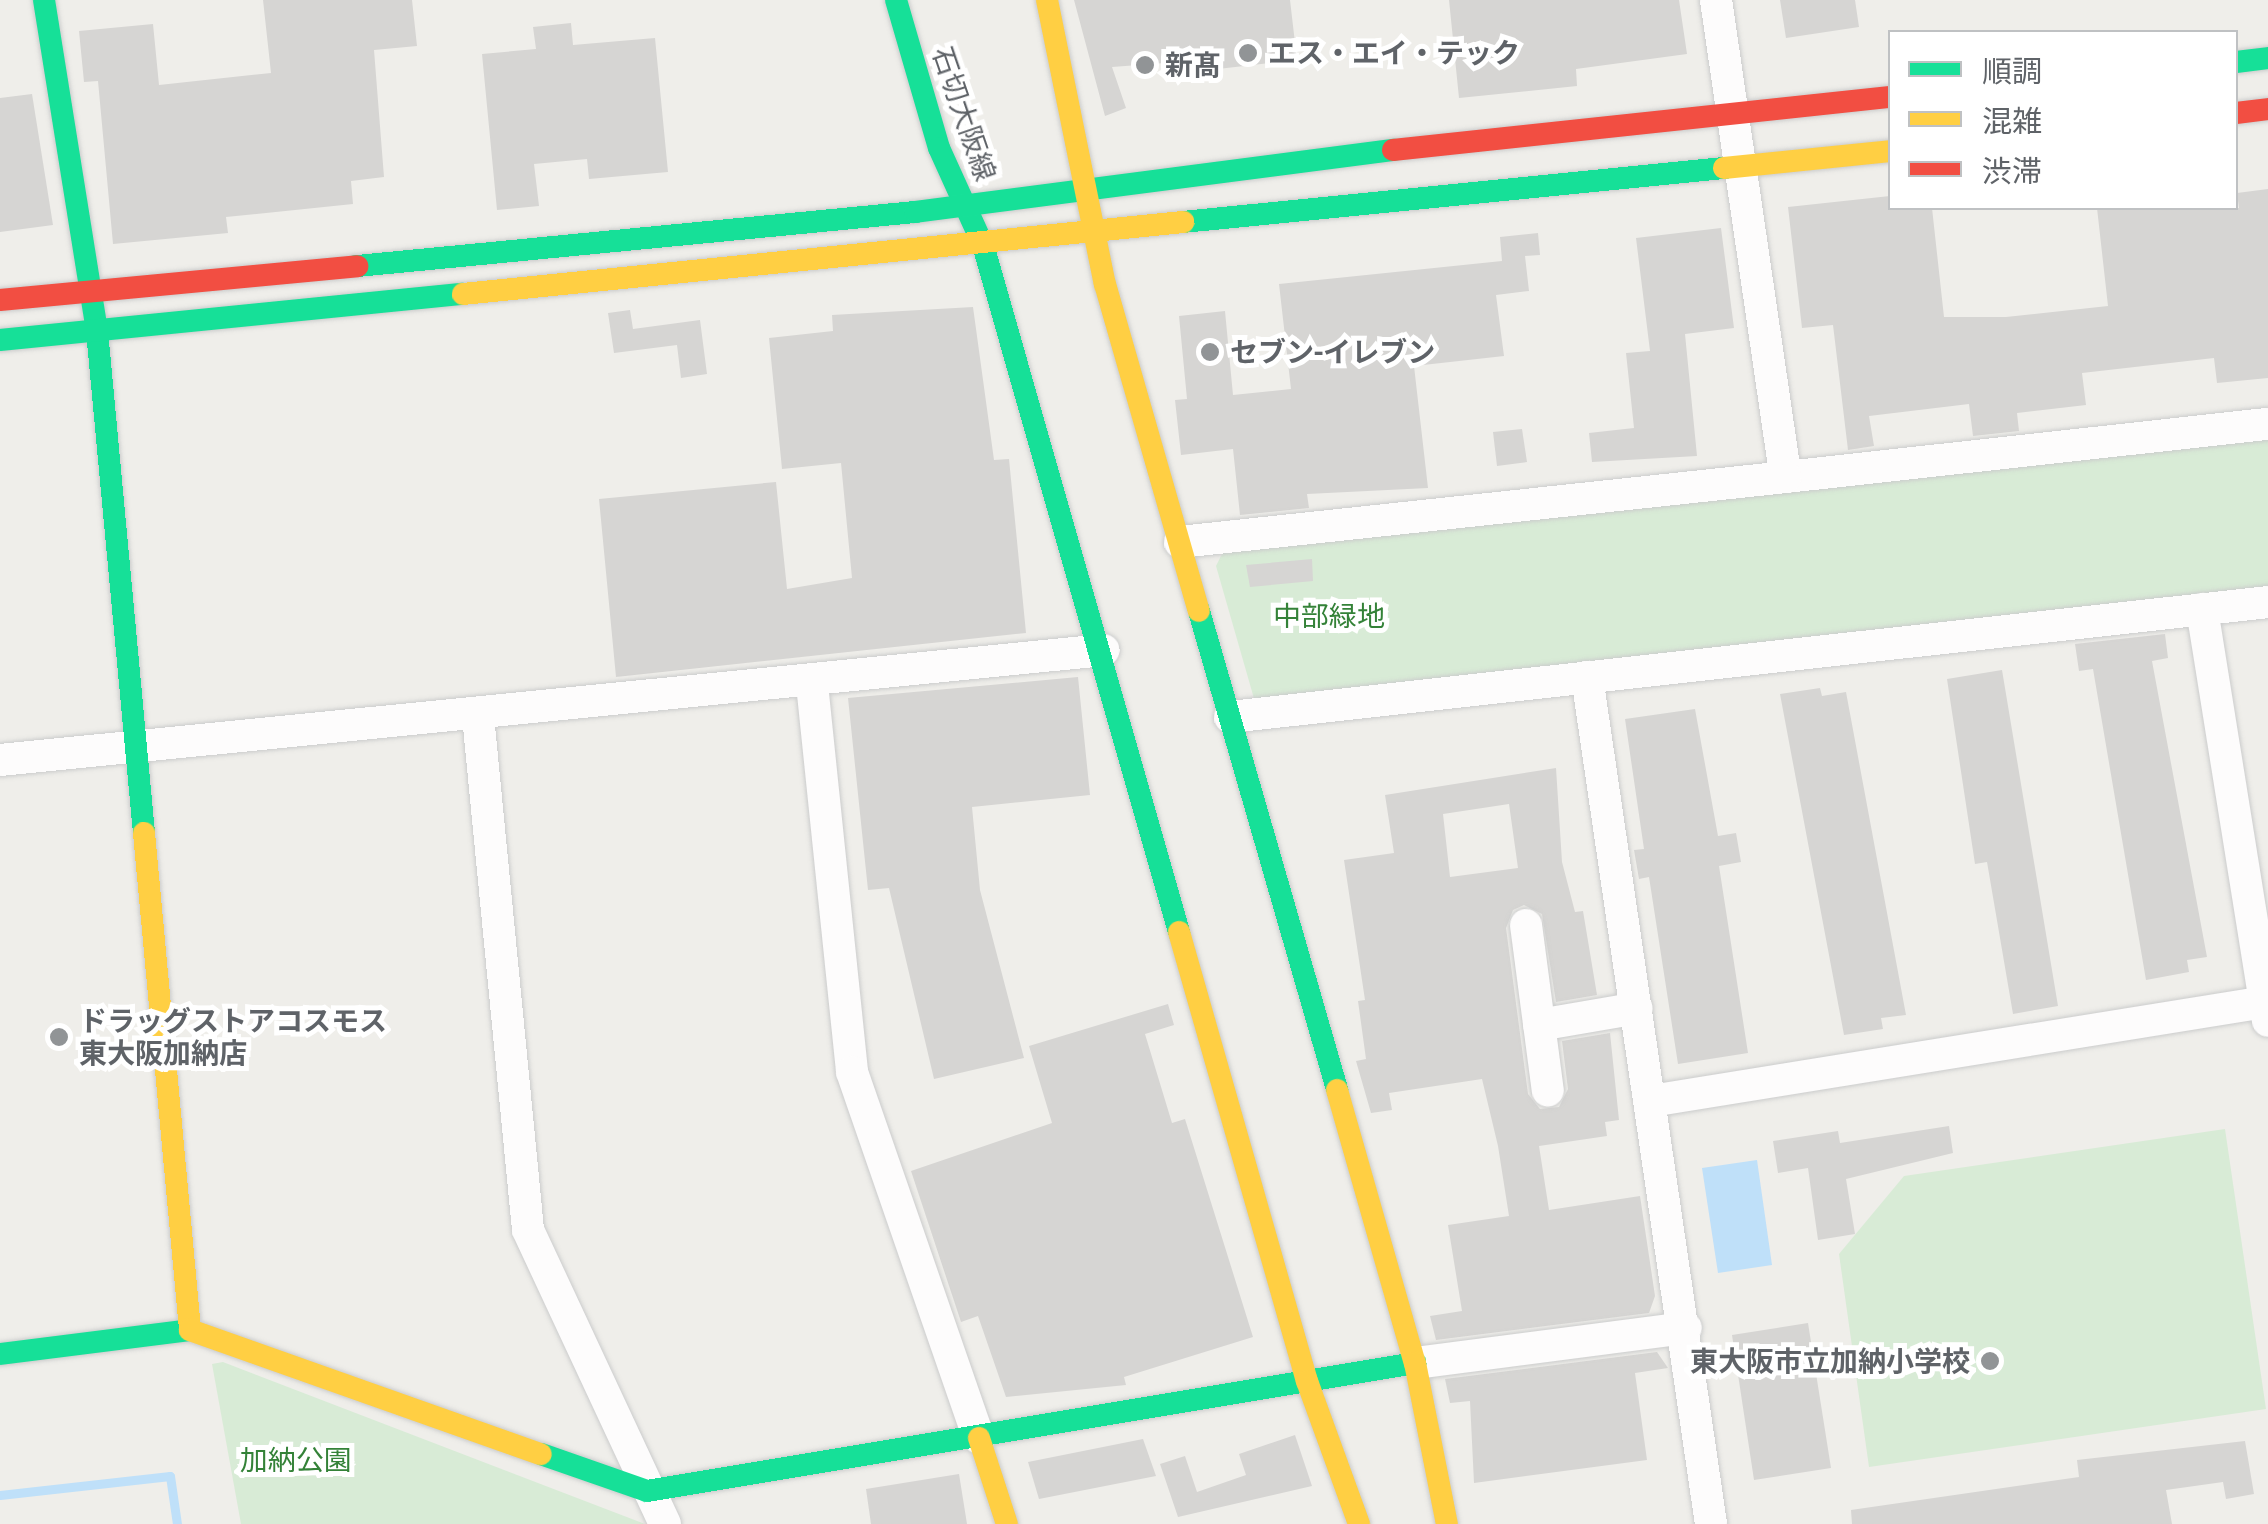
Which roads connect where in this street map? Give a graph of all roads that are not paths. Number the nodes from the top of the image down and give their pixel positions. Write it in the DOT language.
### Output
graph roads {
  1 [pos="44,0"];
  2 [pos="896,0"];
  3 [pos="1047,0"];
  4 [pos="1716,0"];
  5 [pos="2268,58"];
  6 [pos="2238,62"];
  7 [pos="1888,96"];
  8 [pos="2268,109"];
  9 [pos="1732,112"];
  10 [pos="2238,113"];
  11 [pos="1888,152"];
  12 [pos="1742,168"];
  13 [pos="1087,185"];
  14 [pos="964,206"];
  15 [pos="1094,235"];
  16 [pos="983,245"];
  17 [pos="93,291"];
  18 [pos="0,300"];
  19 [pos="97,331"];
  20 [pos="0,340"];
  21 [pos="2268,424"];
  22 [pos="1786,477"];
  23 [pos="1180,542"];
  24 [pos="2268,602"];
  25 [pos="2202,609"];
  26 [pos="1104,650"];
  27 [pos="1587,678"];
  28 [pos="812,684"];
  29 [pos="478,716"];
  30 [pos="1230,718"];
  31 [pos="139,747"];
  32 [pos="0,760"];
  33 [pos="1526,925"];
  34 [pos="2264,967"];
  35 [pos="1637,1008"];
  36 [pos="2267,1012"];
  37 [pos="1539,1026"];
  38 [pos="1548,1090"];
  39 [pos="1651,1101"];
  40 [pos="1686,1328"];
  41 [pos="190,1330"];
  42 [pos="0,1354"];
  43 [pos="1415,1363"];
  44 [pos="1308,1380"];
  45 [pos="979,1438"];
  46 [pos="646,1491"];
  47 [pos="665,1524"];
  48 [pos="1007,1524"];
  49 [pos="1359,1524"];
  50 [pos="1447,1524"];
  51 [pos="1712,1524"];
  1 -- 17 [label="street"];
  2 -- 14 [label="street, 石切大阪線"];
  3 -- 13 [label="street"];
  4 -- 9 [label="street"];
  5 -- 6 [label="street"];
  7 -- 9 [label="street"];
  8 -- 10 [label="street"];
  9 -- 12 [label="street"];
  9 -- 13 [label="street"];
  11 -- 12 [label="street"];
  12 -- 15 [label="street"];
  12 -- 22 [label="street"];
  13 -- 14 [label="street"];
  13 -- 15 [label="street"];
  14 -- 16 [label="street, 石切大阪線"];
  14 -- 17 [label="street"];
  15 -- 16 [label="street"];
  15 -- 23 [label="street"];
  16 -- 19 [label="street"];
  16 -- 26 [label="street, 石切大阪線"];
  17 -- 18 [label="street"];
  17 -- 19 [label="street"];
  19 -- 20 [label="street"];
  19 -- 31 [label="street"];
  21 -- 22 [label="street"];
  22 -- 23 [label="street"];
  23 -- 30 [label="street"];
  24 -- 25 [label="street"];
  25 -- 27 [label="street"];
  25 -- 34 [label="street"];
  26 -- 28 [label="street"];
  26 -- 44 [label="street, 石切大阪線"];
  27 -- 30 [label="street"];
  27 -- 35 [label="street"];
  28 -- 29 [label="street"];
  28 -- 45 [label="street"];
  29 -- 31 [label="street"];
  29 -- 46 [label="street"];
  30 -- 43 [label="street"];
  31 -- 32 [label="street"];
  31 -- 41 [label="street"];
  33 -- 37 [label="street"];
  34 -- 36 [label="street"];
  35 -- 37 [label="street"];
  35 -- 39 [label="street"];
  36 -- 39 [label="street"];
  37 -- 38 [label="street"];
  39 -- 40 [label="street"];
  40 -- 43 [label="street"];
  40 -- 51 [label="street"];
  41 -- 42 [label="street"];
  41 -- 46 [label="street"];
  43 -- 44 [label="street"];
  43 -- 50 [label="street"];
  44 -- 45 [label="street"];
  44 -- 49 [label="street, 石切大阪線"];
  45 -- 46 [label="street"];
  45 -- 48 [label="street"];
  46 -- 47 [label="street"];
}
